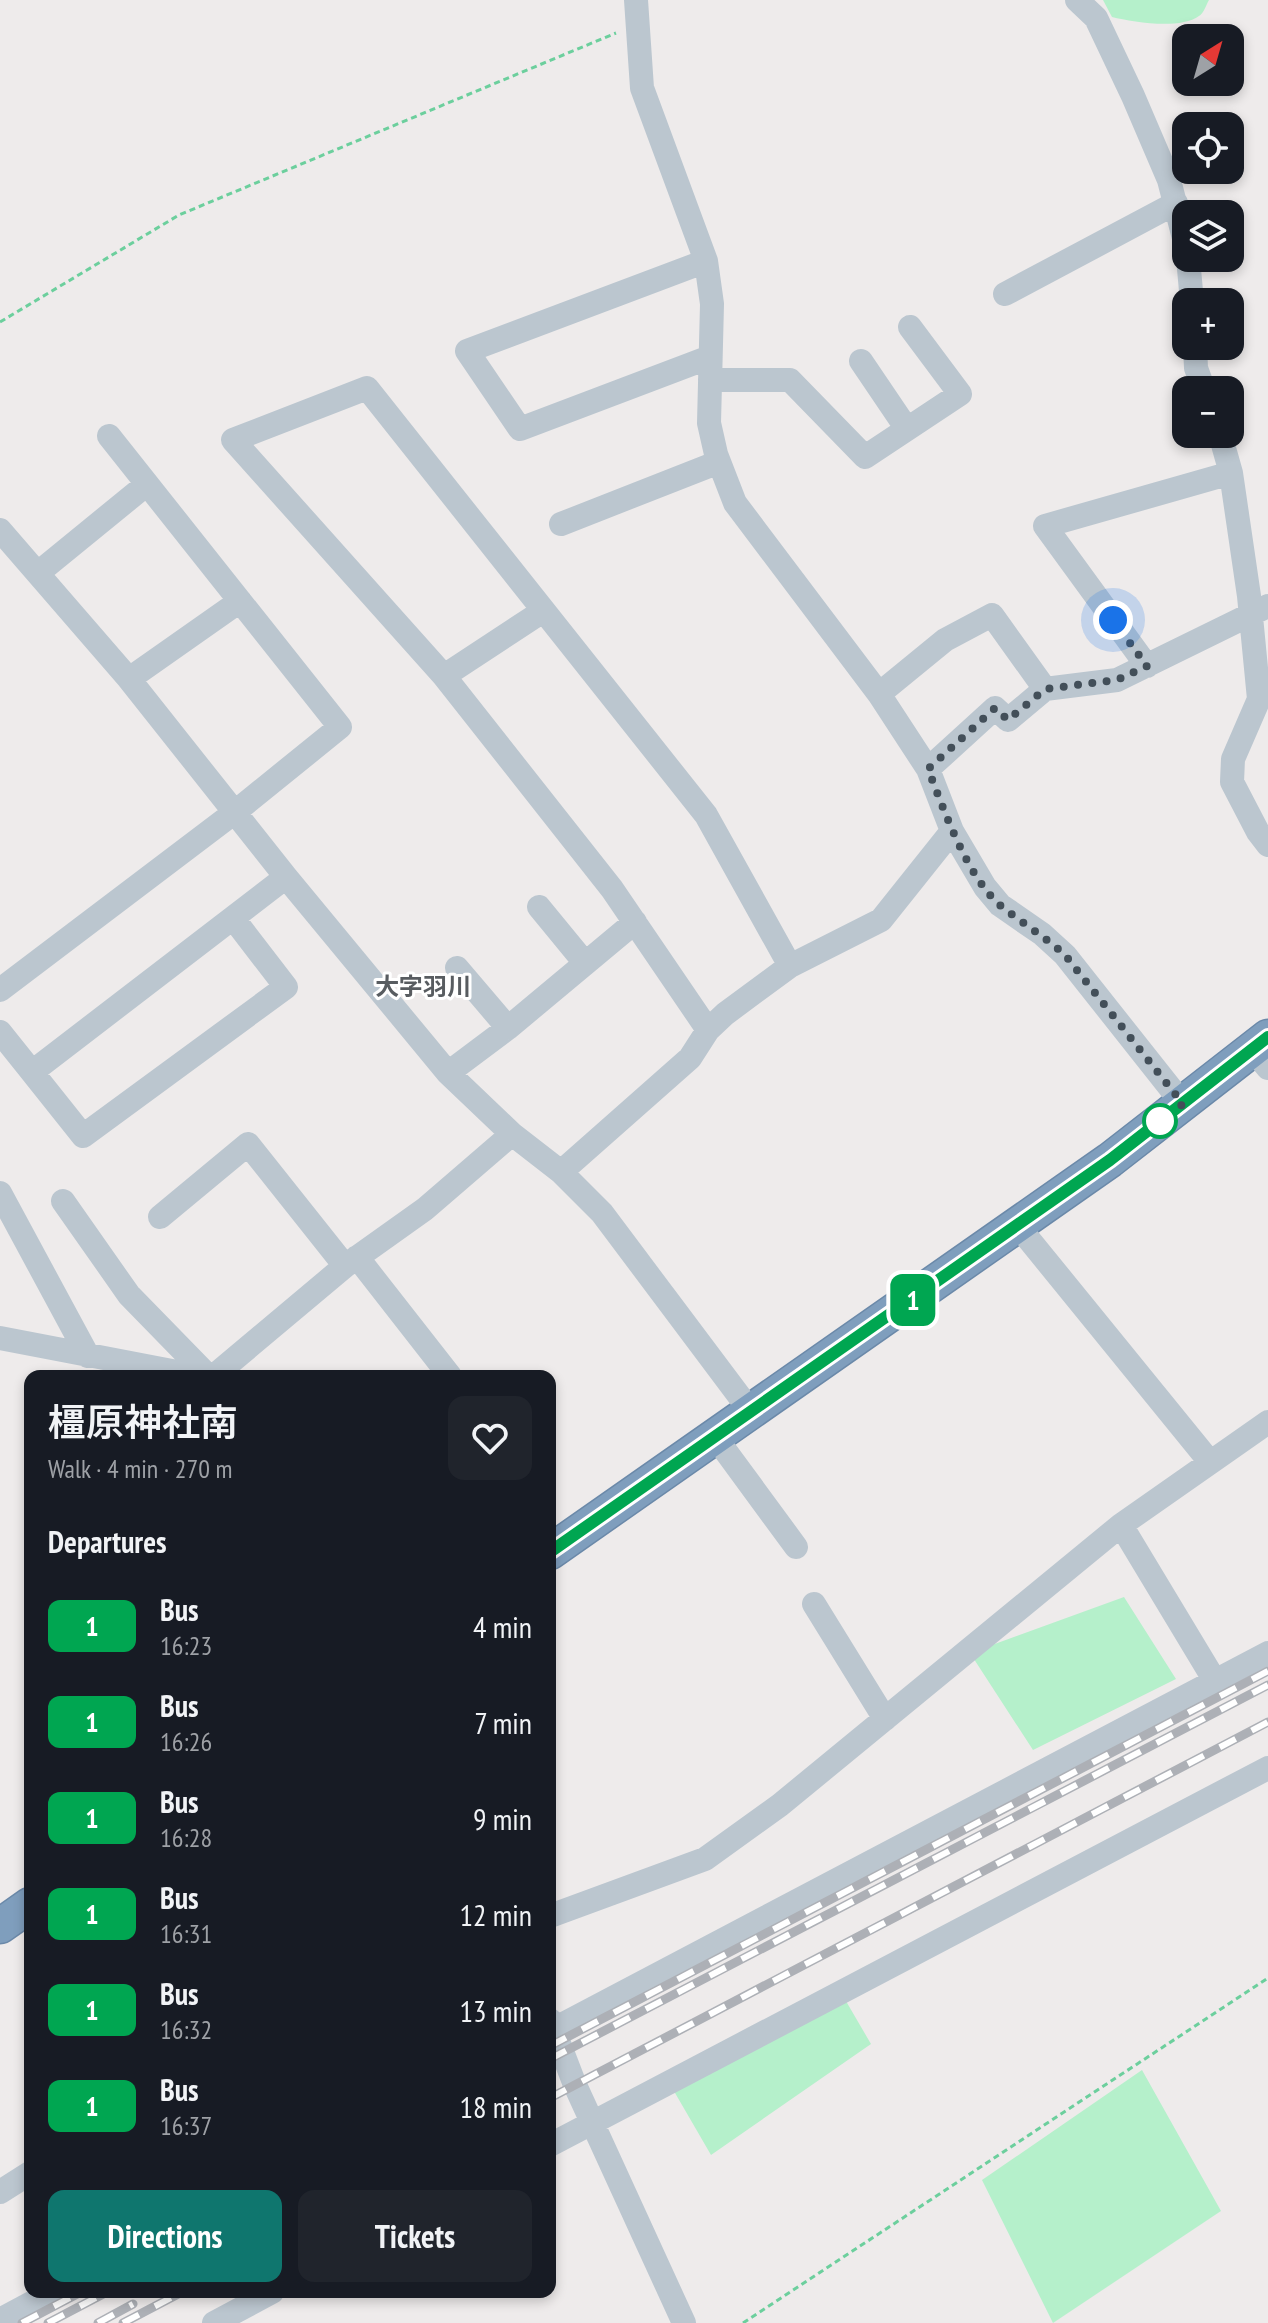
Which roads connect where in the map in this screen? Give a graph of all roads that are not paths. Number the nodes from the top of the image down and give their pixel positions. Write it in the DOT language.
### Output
graph roads {
  1 [pos="1077,0"];
  2 [pos="637,12"];
  3 [pos="1175,200"];
  4 [pos="1172,205"];
  5 [pos="706,261"];
  6 [pos="1005,294"];
  7 [pos="910,327"];
  8 [pos="861,361"];
  9 [pos="710,369"];
  10 [pos="907,429"];
  11 [pos="109,436"];
  12 [pos="1224,448"];
  13 [pos="719,462"];
  14 [pos="1231,473"];
  15 [pos="147,484"];
  16 [pos="561,524"];
  17 [pos="0,530"];
  18 [pos="38,573"];
  19 [pos="240,601"];
  20 [pos="543,611"];
  21 [pos="1259,612"];
  22 [pos="1147,666"];
  23 [pos="444,676"];
  24 [pos="129,679"];
  25 [pos="1045,689"];
  26 [pos="879,694"];
  27 [pos="928,769"];
  28 [pos="235,812"];
  29 [pos="952,831"];
  30 [pos="1268,845"];
  31 [pos="286,877"];
  32 [pos="539,907"];
  33 [pos="233,918"];
  34 [pos="635,922"];
  35 [pos="585,963"];
  36 [pos="790,966"];
  37 [pos="457,968"];
  38 [pos="0,990"];
  39 [pos="508,1028"];
  40 [pos="708,1030"];
  41 [pos="0,1032"];
  42 [pos="1263,1051"];
  43 [pos="32,1072"];
  44 [pos="448,1073"];
  45 [pos="1183,1104"];
  46 [pos="512,1134"];
  47 [pos="561,1172"];
  48 [pos="0,1193"];
  49 [pos="63,1201"];
  50 [pos="160,1217"];
  51 [pos="1018,1226"];
  52 [pos="351,1262"];
  53 [pos="0,1338"];
  54 [pos="88,1356"];
  55 [pos="144,1370"];
  56 [pos="205,1370"];
  57 [pos="218,1370"];
  58 [pos="445,1370"];
  59 [pos="752,1413"];
  60 [pos="1268,1422"];
  61 [pos="716,1438"];
  62 [pos="1210,1462"];
  63 [pos="1121,1525"];
  64 [pos="796,1547"];
  65 [pos="556,1548"];
  66 [pos="814,1604"];
  67 [pos="1268,1653"];
  68 [pos="1215,1681"];
  69 [pos="885,1719"];
  70 [pos="1268,1768"];
  71 [pos="24,1909"];
  72 [pos="556,1914"];
  73 [pos="0,1926"];
  74 [pos="556,2024"];
  75 [pos="556,2039"];
  76 [pos="592,2123"];
  77 [pos="556,2142"];
  78 [pos="24,2177"];
  79 [pos="0,2192"];
  80 [pos="41,2298"];
  81 [pos="261,2298"];
  82 [pos="0,2320"];
  83 [pos="214,2323"];
  84 [pos="684,2323"];
  1 -- 3 [label="street"];
  2 -- 5 [label="street"];
  4 -- 6 [label="street"];
  5 -- 9 [label="street"];
  5 -- 9 [label="street"];
  7 -- 10 [label="street"];
  8 -- 10 [label="street"];
  9 -- 10 [label="street"];
  9 -- 13 [label="street"];
  11 -- 15 [label="street"];
  12 -- 14 [label="street"];
  13 -- 16 [label="street"];
  13 -- 26 [label="street"];
  14 -- 21 [label="street"];
  14 -- 22 [label="street"];
  15 -- 18 [label="street"];
  15 -- 19 [label="street"];
  17 -- 18 [label="street"];
  18 -- 24 [label="street"];
  19 -- 24 [label="street"];
  19 -- 28 [label="street"];
  20 -- 23 [label="street"];
  20 -- 23 [label="street"];
  20 -- 36 [label="street"];
  21 -- 22 [label="street"];
  21 -- 30 [label="street"];
  22 -- 25 [label="street"];
  23 -- 34 [label="street"];
  24 -- 28 [label="street"];
  25 -- 26 [label="street"];
  25 -- 27 [label="street"];
  26 -- 27 [label="street"];
  27 -- 29 [label="street"];
  28 -- 31 [label="street"];
  28 -- 38 [label="street"];
  29 -- 36 [label="street"];
  29 -- 45 [label="street"];
  31 -- 33 [label="street"];
  31 -- 44 [label="street"];
  32 -- 35 [label="street"];
  33 -- 43 [label="street"];
  33 -- 43 [label="street"];
  34 -- 35 [label="street"];
  34 -- 40 [label="street"];
  35 -- 39 [label="street"];
  36 -- 40 [label="street"];
  37 -- 39 [label="street"];
  39 -- 44 [label="street"];
  40 -- 47 [label="street"];
  41 -- 43 [label="street"];
  42 -- 45 [label="highway"];
  44 -- 46 [label="street"];
  45 -- 51 [label="highway"];
  46 -- 47 [label="street"];
  46 -- 52 [label="street"];
  47 -- 59 [label="street"];
  48 -- 54 [label="street"];
  49 -- 56 [label="street"];
  50 -- 52 [label="street"];
  51 -- 59 [label="highway"];
  51 -- 62 [label="street"];
  52 -- 57 [label="street"];
  52 -- 58 [label="street"];
  53 -- 54 [label="street"];
  54 -- 55 [label="street"];
  59 -- 61 [label="highway"];
  60 -- 62 [label="street"];
  61 -- 64 [label="street"];
  61 -- 65 [label="highway"];
  62 -- 63 [label="street"];
  63 -- 68 [label="street"];
  63 -- 69 [label="street"];
  66 -- 69 [label="street"];
  67 -- 68 [label="street"];
  68 -- 74 [label="street"];
  69 -- 72 [label="street"];
  70 -- 76 [label="street"];
  71 -- 73 [label="highway"];
  75 -- 76 [label="street"];
  76 -- 77 [label="street"];
  76 -- 84 [label="street"];
  78 -- 79 [label="street"];
  80 -- 82 [label="street"];
  81 -- 83 [label="street"];
}
